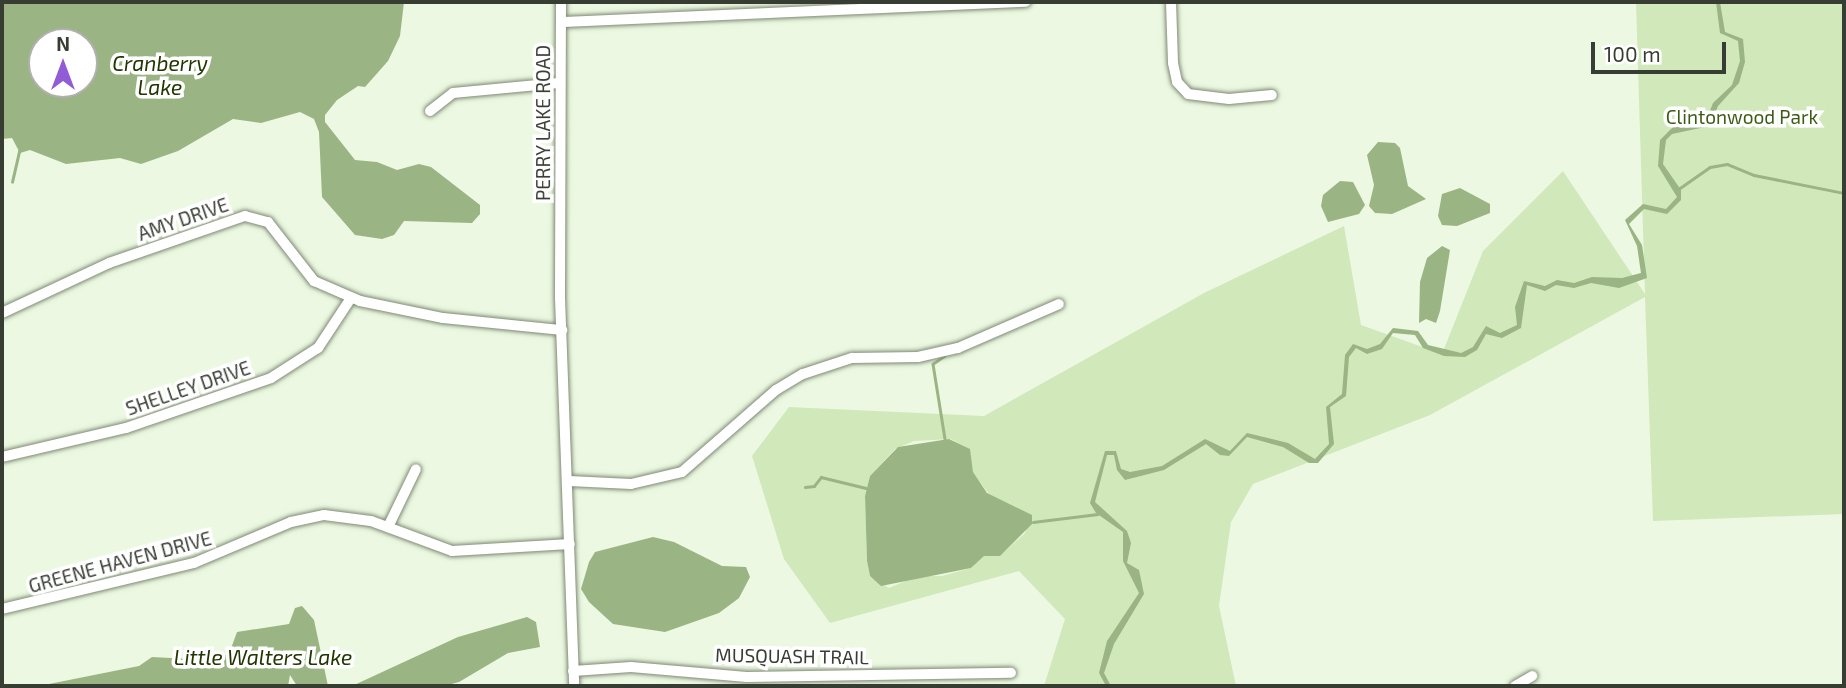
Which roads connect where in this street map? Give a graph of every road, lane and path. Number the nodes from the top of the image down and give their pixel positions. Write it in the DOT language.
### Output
graph roads {
  1 [pos="561,2"];
  2 [pos="1026,2"];
  3 [pos="1171,2"];
  4 [pos="749,7"];
  5 [pos="563,22"];
  6 [pos="559,83"];
  7 [pos="1272,95"];
  8 [pos="430,111"];
  9 [pos="351,298"];
  10 [pos="1059,304"];
  11 [pos="2,313"];
  12 [pos="562,330"];
  13 [pos="2,457"];
  14 [pos="416,469"];
  15 [pos="569,481"];
  16 [pos="388,527"];
  17 [pos="570,544"];
  18 [pos="2,609"];
  19 [pos="573,671"];
  20 [pos="1010,673"];
  21 [pos="1532,676"];
  22 [pos="574,686"];
  23 [pos="1515,686"];
  1 -- 5 [label="street"];
  2 -- 4 [label="street, PERRY LAKE ROAD"];
  3 -- 7 [label="street"];
  4 -- 5 [label="street, PERRY LAKE ROAD"];
  5 -- 6 [label="street, PERRY LAKE ROAD"];
  6 -- 8 [label="street"];
  6 -- 12 [label="street, PERRY LAKE ROAD"];
  9 -- 11 [label="street, AMY DRIVE"];
  9 -- 12 [label="street, AMY DRIVE"];
  9 -- 13 [label="street, SHELLEY DRIVE"];
  10 -- 15 [label="street"];
  12 -- 15 [label="street, PERRY LAKE ROAD"];
  14 -- 16 [label="street"];
  15 -- 17 [label="street, PERRY LAKE ROAD"];
  16 -- 17 [label="street, GREENE HAVEN DRIVE"];
  16 -- 18 [label="street, GREENE HAVEN DRIVE"];
  17 -- 19 [label="street, PERRY LAKE ROAD"];
  19 -- 20 [label="street, MUSQUASH TRAIL"];
  19 -- 22 [label="street, PERRY LAKE ROAD"];
  21 -- 23 [label="street"];
}
